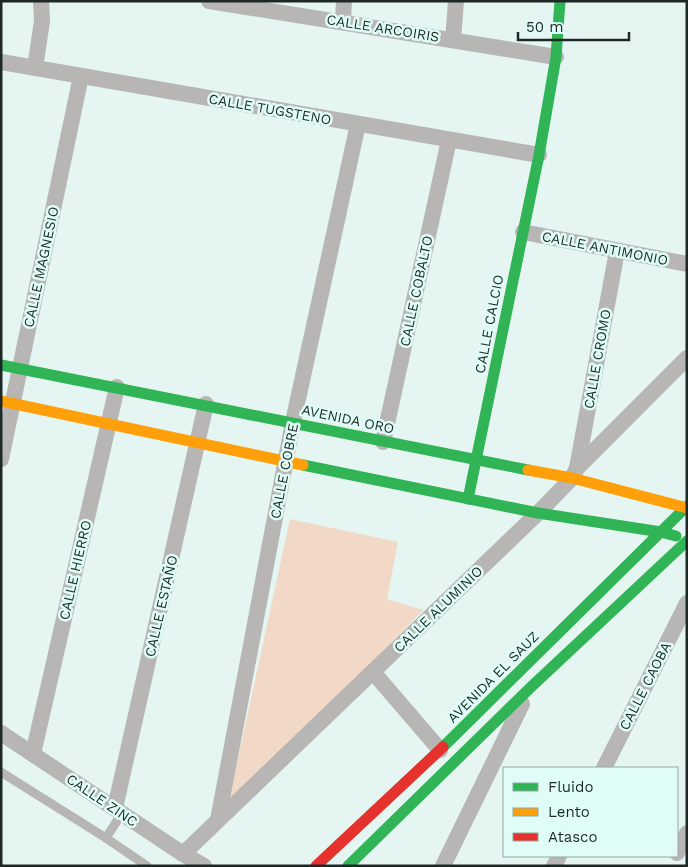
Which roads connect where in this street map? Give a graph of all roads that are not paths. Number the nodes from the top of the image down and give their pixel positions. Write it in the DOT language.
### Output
graph roads {
  1 [pos="41,1"];
  2 [pos="209,1"];
  3 [pos="344,1"];
  4 [pos="456,1"];
  5 [pos="560,1"];
  6 [pos="343,21"];
  7 [pos="453,40"];
  8 [pos="556,56"];
  9 [pos="1,62"];
  10 [pos="35,68"];
  11 [pos="81,76"];
  12 [pos="358,124"];
  13 [pos="449,140"];
  14 [pos="539,155"];
  15 [pos="523,232"];
  16 [pos="617,251"];
  17 [pos="687,264"];
  18 [pos="687,358"];
  19 [pos="1,364"];
  20 [pos="20,368"];
  21 [pos="117,387"];
  22 [pos="7,402"];
  23 [pos="206,404"];
  24 [pos="110,422"];
  25 [pos="293,422"];
  26 [pos="198,442"];
  27 [pos="383,442"];
  28 [pos="1,459"];
  29 [pos="477,460"];
  30 [pos="286,461"];
  31 [pos="575,473"];
  32 [pos="468,499"];
  33 [pos="686,507"];
  34 [pos="538,513"];
  35 [pos="661,532"];
  36 [pos="687,540"];
  37 [pos="687,603"];
  38 [pos="373,672"];
  39 [pos="531,686"];
  40 [pos="1,733"];
  41 [pos="440,750"];
  42 [pos="33,754"];
  43 [pos="605,767"];
  44 [pos="1,772"];
  45 [pos="118,811"];
  46 [pos="218,820"];
  47 [pos="687,833"];
  48 [pos="106,838"];
  49 [pos="678,851"];
  50 [pos="183,854"];
  51 [pos="351,863"];
  52 [pos="148,866"];
  53 [pos="204,866"];
  54 [pos="316,866"];
  55 [pos="372,866"];
  56 [pos="443,866"];
  1 -- 10 [label="street"];
  2 -- 6 [label="street, CALLE ARCOIRIS"];
  3 -- 6 [label="street"];
  4 -- 7 [label="street"];
  5 -- 8 [label="main road, CALLE CALCIO"];
  6 -- 7 [label="street, CALLE ARCOIRIS"];
  7 -- 8 [label="street, CALLE ARCOIRIS"];
  8 -- 14 [label="main road, CALLE CALCIO"];
  9 -- 10 [label="street, CALLE TUGSTENO"];
  10 -- 11 [label="street, CALLE TUGSTENO"];
  11 -- 12 [label="street, CALLE TUGSTENO"];
  11 -- 20 [label="street, CALLE MAGNESIO"];
  12 -- 13 [label="street, CALLE TUGSTENO"];
  12 -- 25 [label="street, CALLE COBRE"];
  13 -- 14 [label="street, CALLE TUGSTENO"];
  13 -- 27 [label="street, CALLE COBALTO"];
  14 -- 15 [label="main road, CALLE CALCIO"];
  15 -- 16 [label="street, CALLE ANTIMONIO"];
  15 -- 29 [label="main road, CALLE CALCIO"];
  16 -- 17 [label="street, CALLE ANTIMONIO"];
  16 -- 31 [label="street, CALLE CROMO"];
  18 -- 31 [label="street, CALLE ALUMINIO"];
  19 -- 20 [label="main road, AVENIDA ORO"];
  20 -- 21 [label="main road, AVENIDA ORO"];
  20 -- 22 [label="street, CALLE MAGNESIO"];
  21 -- 23 [label="main road, AVENIDA ORO"];
  21 -- 24 [label="street, CALLE HIERRO"];
  22 -- 24 [label="main road"];
  22 -- 28 [label="street, CALLE MAGNESIO"];
  23 -- 25 [label="main road, AVENIDA ORO"];
  23 -- 26 [label="street, CALLE ESTAÑO"];
  24 -- 26 [label="main road"];
  24 -- 42 [label="street, CALLE HIERRO"];
  25 -- 27 [label="main road, AVENIDA ORO"];
  25 -- 30 [label="street, CALLE COBRE"];
  26 -- 30 [label="main road"];
  26 -- 45 [label="street, CALLE ESTAÑO"];
  27 -- 29 [label="main road, AVENIDA ORO"];
  29 -- 31 [label="main road, AVENIDA ORO"];
  29 -- 32 [label="main road, CALLE CALCIO"];
  30 -- 32 [label="main road"];
  30 -- 46 [label="street, CALLE COBRE"];
  31 -- 33 [label="main road, AVENIDA ORO"];
  31 -- 34 [label="street, CALLE ALUMINIO"];
  32 -- 34 [label="main road"];
  33 -- 35 [label="main road, AVENIDA EL SAUZ"];
  34 -- 35 [label="main road"];
  34 -- 38 [label="street, CALLE ALUMINIO"];
  35 -- 36 [label="main road"];
  35 -- 41 [label="main road, AVENIDA EL SAUZ"];
  36 -- 39 [label="main road"];
  37 -- 43 [label="street, CALLE CAOBA"];
  38 -- 41 [label="street"];
  38 -- 46 [label="street, CALLE ALUMINIO"];
  39 -- 51 [label="main road"];
  39 -- 56 [label="street"];
  40 -- 42 [label="street, CALLE ZINC"];
  41 -- 54 [label="main road, AVENIDA EL SAUZ"];
  42 -- 45 [label="street, CALLE ZINC"];
  44 -- 48 [label="lane"];
  45 -- 48 [label="lane"];
  45 -- 50 [label="street, CALLE ZINC"];
  46 -- 50 [label="street, CALLE ALUMINIO"];
  47 -- 49 [label="street"];
  48 -- 52 [label="lane"];
  50 -- 53 [label="street, CALLE ZINC"];
  51 -- 55 [label="street"];
}
